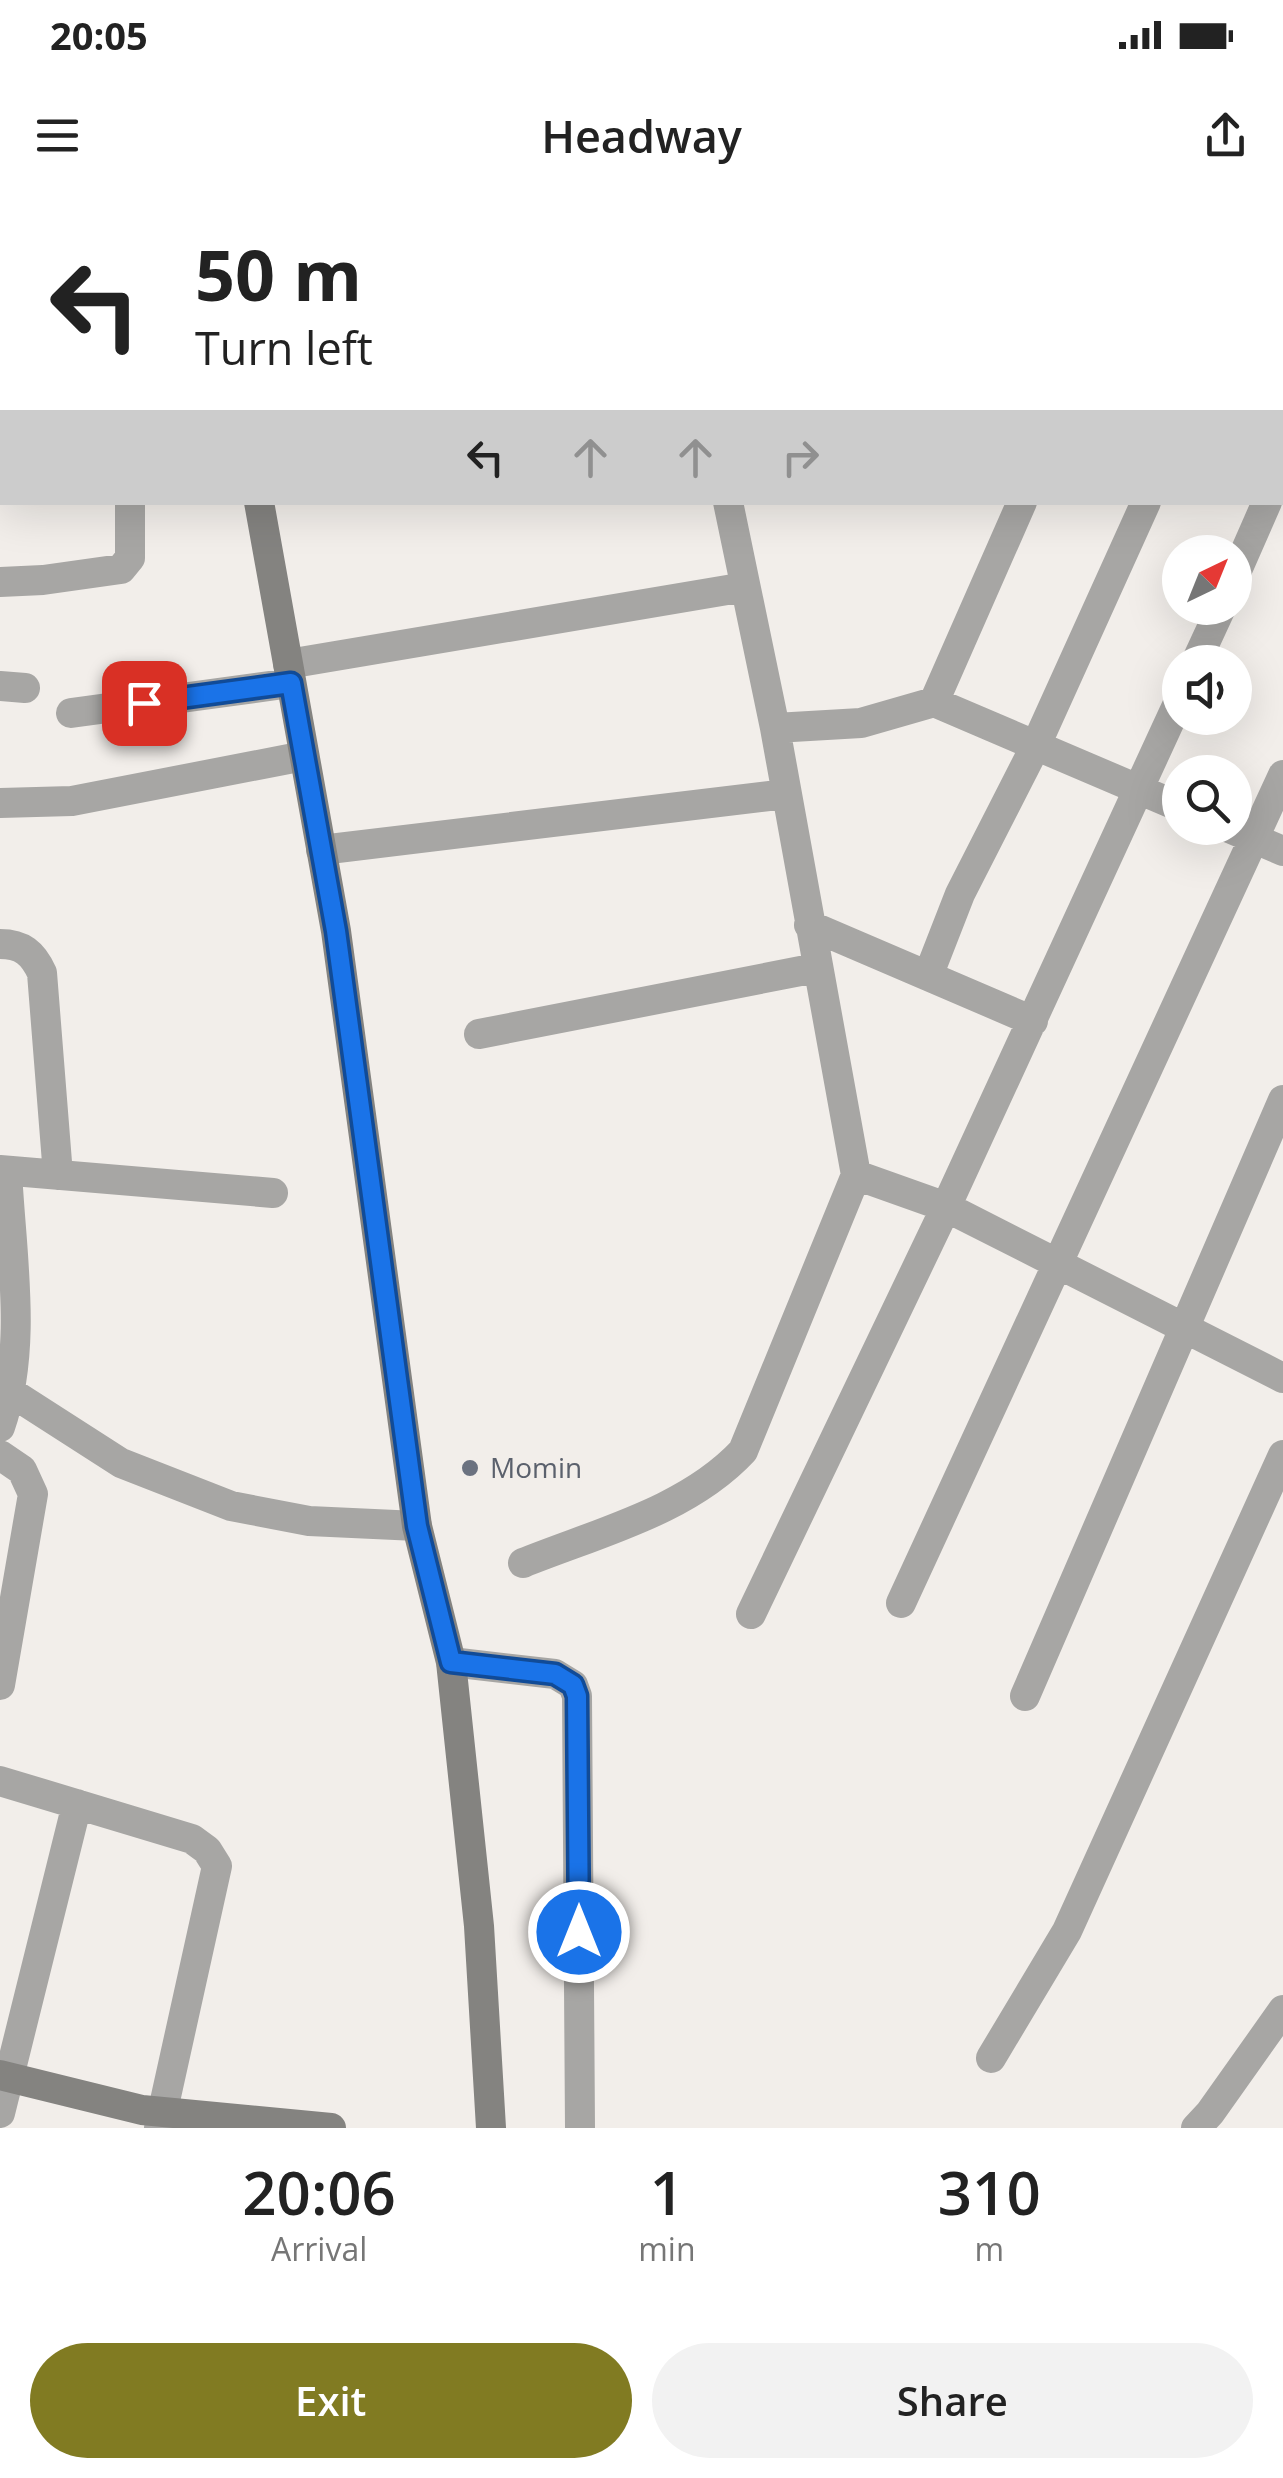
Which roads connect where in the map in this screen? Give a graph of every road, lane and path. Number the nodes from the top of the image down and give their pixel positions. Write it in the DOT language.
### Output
graph roads {
  1 [pos="130,505"];
  2 [pos="261,505"];
  3 [pos="729,505"];
  4 [pos="1021,505"];
  5 [pos="1145,505"];
  6 [pos="1266,505"];
  7 [pos="1252,536"];
  8 [pos="0,582"];
  9 [pos="745,587"];
  10 [pos="290,674"];
  11 [pos="934,702"];
  12 [pos="71,713"];
  13 [pos="775,728"];
  14 [pos="1164,735"];
  15 [pos="1036,745"];
  16 [pos="304,756"];
  17 [pos="1283,775"];
  18 [pos="1140,790"];
  19 [pos="786,794"];
  20 [pos="1162,799"];
  21 [pos="0,803"];
  22 [pos="1252,819"];
  23 [pos="1252,837"];
  24 [pos="1237,845"];
  25 [pos="321,850"];
  26 [pos="1283,851"];
  27 [pos="809,925"];
  28 [pos="0,944"];
  29 [pos="816,968"];
  30 [pos="928,976"];
  31 [pos="1032,1021"];
  32 [pos="479,1034"];
  33 [pos="1280,1113"];
  34 [pos="4,1170"];
  35 [pos="58,1175"];
  36 [pos="856,1175"];
  37 [pos="274,1193"];
  38 [pos="946,1207"];
  39 [pos="1058,1266"];
  40 [pos="7,1287"];
  41 [pos="1182,1328"];
  42 [pos="1283,1378"];
  43 [pos="12,1393"];
  44 [pos="0,1427"];
  45 [pos="0,1455"];
  46 [pos="1283,1456"];
  47 [pos="417,1526"];
  48 [pos="523,1563"];
  49 [pos="901,1603"];
  50 [pos="752,1614"];
  51 [pos="451,1662"];
  52 [pos="0,1685"];
  53 [pos="1025,1696"];
  54 [pos="0,1781"];
  55 [pos="77,1804"];
  56 [pos="1283,2010"];
  57 [pos="991,2058"];
  58 [pos="4,2076"];
  59 [pos="0,2113"];
  60 [pos="161,2120"];
  61 [pos="331,2128"];
  62 [pos="491,2128"];
  63 [pos="580,2128"];
  64 [pos="1196,2128"];
  1 -- 8 [label="street"];
  2 -- 10 [label="main road"];
  3 -- 9 [label="street"];
  4 -- 11 [label="street"];
  5 -- 15 [label="street"];
  6 -- 7 [label="street"];
  9 -- 10 [label="street"];
  9 -- 13 [label="street"];
  10 -- 12 [label="street"];
  10 -- 16 [label="main road"];
  11 -- 13 [label="street"];
  11 -- 15 [label="street"];
  13 -- 19 [label="street"];
  14 -- 18 [label="street"];
  15 -- 18 [label="street"];
  15 -- 30 [label="street"];
  16 -- 21 [label="street"];
  16 -- 25 [label="main road"];
  17 -- 22 [label="street"];
  18 -- 20 [label="street"];
  18 -- 31 [label="street"];
  19 -- 25 [label="street"];
  19 -- 27 [label="street"];
  23 -- 26 [label="street"];
  24 -- 39 [label="street"];
  25 -- 47 [label="main road"];
  27 -- 29 [label="street"];
  27 -- 30 [label="street"];
  28 -- 35 [label="street"];
  29 -- 32 [label="street"];
  29 -- 36 [label="street"];
  30 -- 31 [label="street"];
  31 -- 38 [label="street"];
  33 -- 41 [label="street"];
  34 -- 35 [label="street"];
  34 -- 40 [label="street"];
  35 -- 37 [label="street"];
  36 -- 38 [label="street"];
  36 -- 48 [label="street"];
  38 -- 39 [label="street"];
  38 -- 50 [label="street"];
  39 -- 41 [label="street"];
  39 -- 49 [label="street"];
  40 -- 43 [label="street"];
  41 -- 42 [label="street"];
  41 -- 53 [label="street"];
  43 -- 44 [label="street"];
  43 -- 47 [label="street"];
  45 -- 52 [label="street"];
  46 -- 57 [label="street"];
  47 -- 51 [label="main road"];
  51 -- 62 [label="main road"];
  51 -- 63 [label="street"];
  54 -- 55 [label="street"];
  55 -- 58 [label="street"];
  55 -- 60 [label="street"];
  56 -- 64 [label="street"];
  58 -- 59 [label="street"];
  58 -- 60 [label="main road"];
  60 -- 61 [label="main road"];
}
